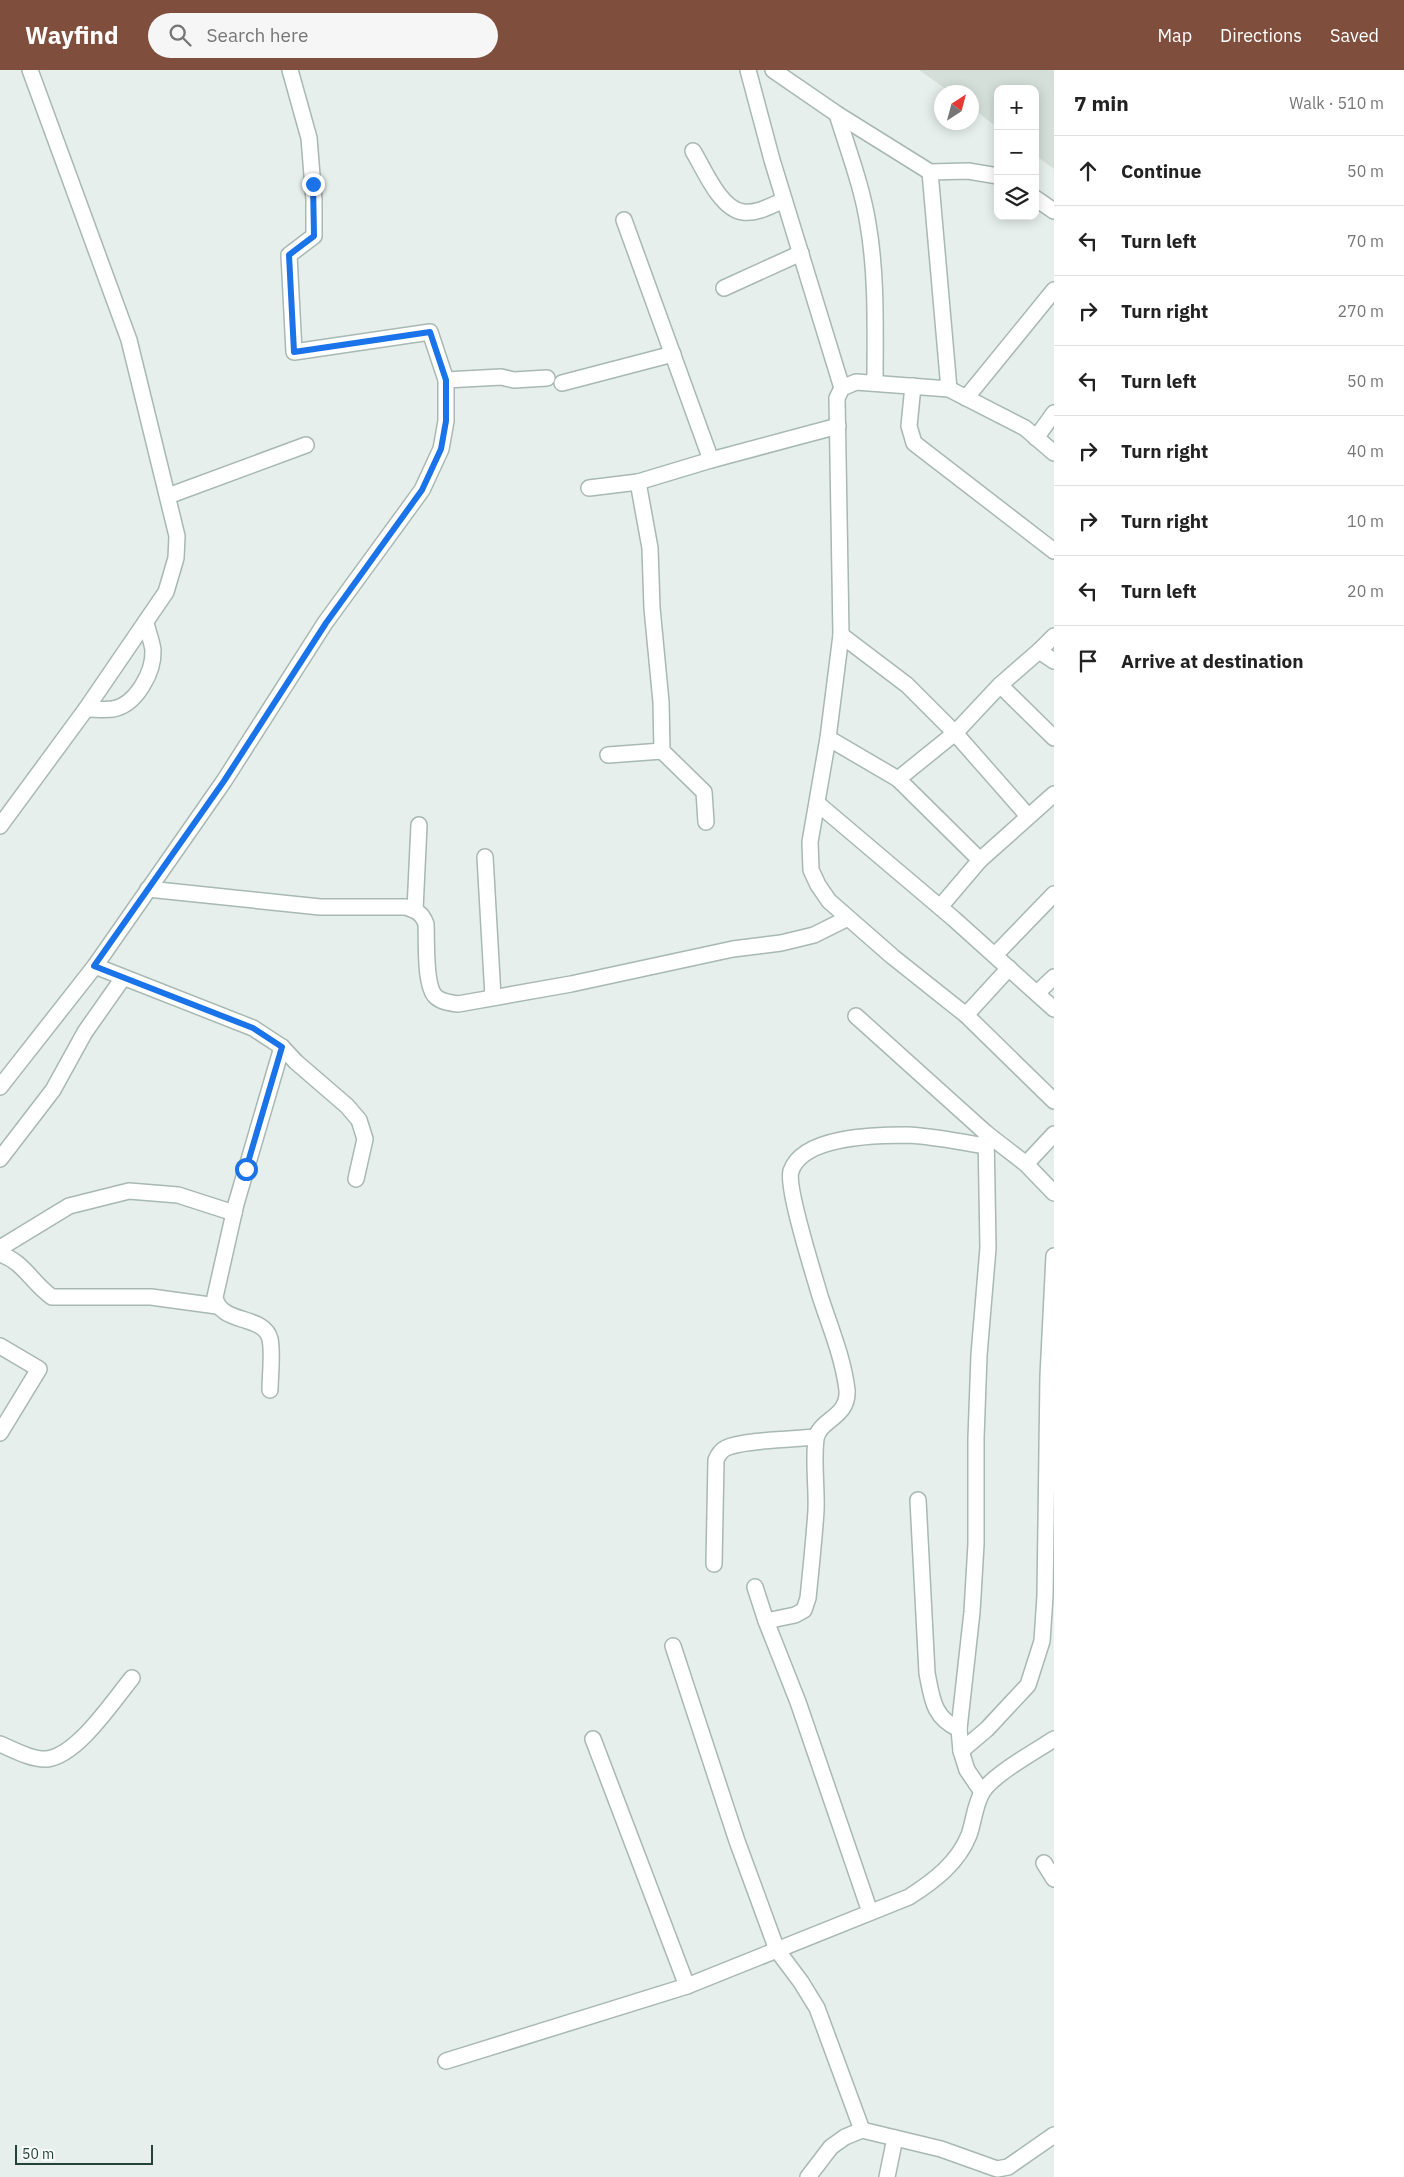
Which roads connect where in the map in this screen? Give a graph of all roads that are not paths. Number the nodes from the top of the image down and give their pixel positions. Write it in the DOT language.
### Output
graph roads {
  1 [pos="30,70"];
  2 [pos="290,70"];
  3 [pos="748,70"];
  4 [pos="772,70"];
  5 [pos="837,114"];
  6 [pos="693,150"];
  7 [pos="930,172"];
  8 [pos="994,175"];
  9 [pos="784,200"];
  10 [pos="1039,201"];
  11 [pos="1054,211"];
  12 [pos="624,220"];
  13 [pos="801,254"];
  14 [pos="724,288"];
  15 [pos="1054,290"];
  16 [pos="673,354"];
  17 [pos="547,378"];
  18 [pos="446,380"];
  19 [pos="562,383"];
  20 [pos="875,383"];
  21 [pos="913,386"];
  22 [pos="842,388"];
  23 [pos="949,389"];
  24 [pos="966,398"];
  25 [pos="1054,413"];
  26 [pos="838,426"];
  27 [pos="1036,438"];
  28 [pos="306,446"];
  29 [pos="1054,453"];
  30 [pos="711,460"];
  31 [pos="638,482"];
  32 [pos="589,488"];
  33 [pos="168,496"];
  34 [pos="1054,551"];
  35 [pos="146,623"];
  36 [pos="841,635"];
  37 [pos="1054,636"];
  38 [pos="1040,651"];
  39 [pos="1054,661"];
  40 [pos="1000,685"];
  41 [pos="86,709"];
  42 [pos="955,733"];
  43 [pos="828,738"];
  44 [pos="1054,738"];
  45 [pos="662,751"];
  46 [pos="608,755"];
  47 [pos="898,779"];
  48 [pos="1054,794"];
  49 [pos="817,803"];
  50 [pos="1028,816"];
  51 [pos="706,822"];
  52 [pos="419,825"];
  53 [pos="0,826"];
  54 [pos="485,857"];
  55 [pos="980,860"];
  56 [pos="148,889"];
  57 [pos="1054,894"];
  58 [pos="940,908"];
  59 [pos="415,910"];
  60 [pos="848,918"];
  61 [pos="995,955"];
  62 [pos="94,966"];
  63 [pos="1009,968"];
  64 [pos="1054,976"];
  65 [pos="124,978"];
  66 [pos="1037,993"];
  67 [pos="493,997"];
  68 [pos="1054,1009"];
  69 [pos="966,1015"];
  70 [pos="856,1016"];
  71 [pos="282,1047"];
  72 [pos="0,1087"];
  73 [pos="1054,1101"];
  74 [pos="1054,1134"];
  75 [pos="986,1140"];
  76 [pos="0,1159"];
  77 [pos="1026,1164"];
  78 [pos="356,1178"];
  79 [pos="1054,1193"];
  80 [pos="234,1214"];
  81 [pos="0,1248"];
  82 [pos="0,1254"];
  83 [pos="1054,1256"];
  84 [pos="1053,1284"];
  85 [pos="217,1306"];
  86 [pos="0,1346"];
  87 [pos="1051,1379"];
  88 [pos="270,1390"];
  89 [pos="0,1433"];
  90 [pos="816,1437"];
  91 [pos="918,1500"];
  92 [pos="714,1564"];
  93 [pos="755,1587"];
  94 [pos="766,1621"];
  95 [pos="1049,1627"];
  96 [pos="673,1646"];
  97 [pos="132,1678"];
  98 [pos="959,1728"];
  99 [pos="593,1738"];
  100 [pos="1054,1739"];
  101 [pos="0,1744"];
  102 [pos="961,1751"];
  103 [pos="982,1792"];
  104 [pos="1044,1863"];
  105 [pos="1054,1879"];
  106 [pos="870,1912"];
  107 [pos="777,1950"];
  108 [pos="688,1986"];
  109 [pos="446,2060"];
  110 [pos="862,2130"];
  111 [pos="1054,2135"];
  112 [pos="895,2138"];
  113 [pos="995,2173"];
  114 [pos="808,2177"];
  115 [pos="887,2177"];
  1 -- 33 [label="street"];
  2 -- 18 [label="street"];
  3 -- 9 [label="street"];
  4 -- 5 [label="street"];
  5 -- 7 [label="street"];
  5 -- 20 [label="street"];
  6 -- 9 [label="street"];
  7 -- 8 [label="street"];
  7 -- 23 [label="street"];
  9 -- 13 [label="street"];
  10 -- 11 [label="street"];
  12 -- 16 [label="street"];
  13 -- 14 [label="street"];
  13 -- 22 [label="street"];
  15 -- 24 [label="street"];
  16 -- 19 [label="street"];
  16 -- 30 [label="street"];
  17 -- 18 [label="street"];
  18 -- 56 [label="street"];
  20 -- 21 [label="street"];
  20 -- 22 [label="street"];
  21 -- 23 [label="street"];
  21 -- 34 [label="street"];
  22 -- 26 [label="street"];
  23 -- 24 [label="street"];
  24 -- 27 [label="street"];
  25 -- 27 [label="street"];
  26 -- 30 [label="street"];
  26 -- 36 [label="street"];
  27 -- 29 [label="street"];
  28 -- 33 [label="street"];
  30 -- 31 [label="street"];
  31 -- 32 [label="street"];
  31 -- 45 [label="street"];
  33 -- 35 [label="street"];
  35 -- 41 [label="street"];
  35 -- 41 [label="street"];
  36 -- 42 [label="street"];
  36 -- 43 [label="street"];
  37 -- 38 [label="street"];
  38 -- 39 [label="street"];
  38 -- 40 [label="street"];
  40 -- 42 [label="street"];
  40 -- 44 [label="street"];
  41 -- 53 [label="street"];
  42 -- 47 [label="street"];
  42 -- 50 [label="street"];
  43 -- 47 [label="street"];
  43 -- 49 [label="street"];
  45 -- 46 [label="street"];
  45 -- 51 [label="street"];
  47 -- 55 [label="street"];
  48 -- 50 [label="street"];
  49 -- 58 [label="street"];
  49 -- 60 [label="street"];
  50 -- 55 [label="street"];
  52 -- 59 [label="street"];
  54 -- 67 [label="street"];
  55 -- 58 [label="street"];
  56 -- 59 [label="street"];
  56 -- 62 [label="street"];
  57 -- 61 [label="street"];
  58 -- 61 [label="street"];
  59 -- 67 [label="street"];
  60 -- 67 [label="street"];
  60 -- 69 [label="street"];
  61 -- 63 [label="street"];
  62 -- 65 [label="street"];
  62 -- 72 [label="street"];
  63 -- 66 [label="street"];
  63 -- 69 [label="street"];
  64 -- 66 [label="street"];
  65 -- 71 [label="street"];
  65 -- 76 [label="street"];
  66 -- 68 [label="street"];
  69 -- 73 [label="street"];
  70 -- 75 [label="street"];
  71 -- 78 [label="street"];
  71 -- 80 [label="street"];
  74 -- 77 [label="street"];
  75 -- 77 [label="street"];
  75 -- 90 [label="street"];
  75 -- 98 [label="street"];
  77 -- 79 [label="street"];
  80 -- 81 [label="street"];
  80 -- 85 [label="street"];
  82 -- 85 [label="street"];
  83 -- 84 [label="street"];
  84 -- 87 [label="street"];
  85 -- 88 [label="street"];
  86 -- 89 [label="street"];
  87 -- 95 [label="street"];
  90 -- 92 [label="street"];
  90 -- 94 [label="street"];
  91 -- 98 [label="street"];
  93 -- 94 [label="street"];
  94 -- 106 [label="street"];
  95 -- 102 [label="street"];
  96 -- 107 [label="street"];
  97 -- 101 [label="street"];
  98 -- 102 [label="street"];
  99 -- 108 [label="street"];
  100 -- 103 [label="street"];
  102 -- 103 [label="street"];
  103 -- 106 [label="street"];
  104 -- 105 [label="street"];
  106 -- 107 [label="street"];
  107 -- 108 [label="street"];
  107 -- 110 [label="street"];
  108 -- 109 [label="street"];
  110 -- 112 [label="street"];
  110 -- 114 [label="street"];
  111 -- 113 [label="street"];
  112 -- 113 [label="street"];
  112 -- 115 [label="street"];
}
